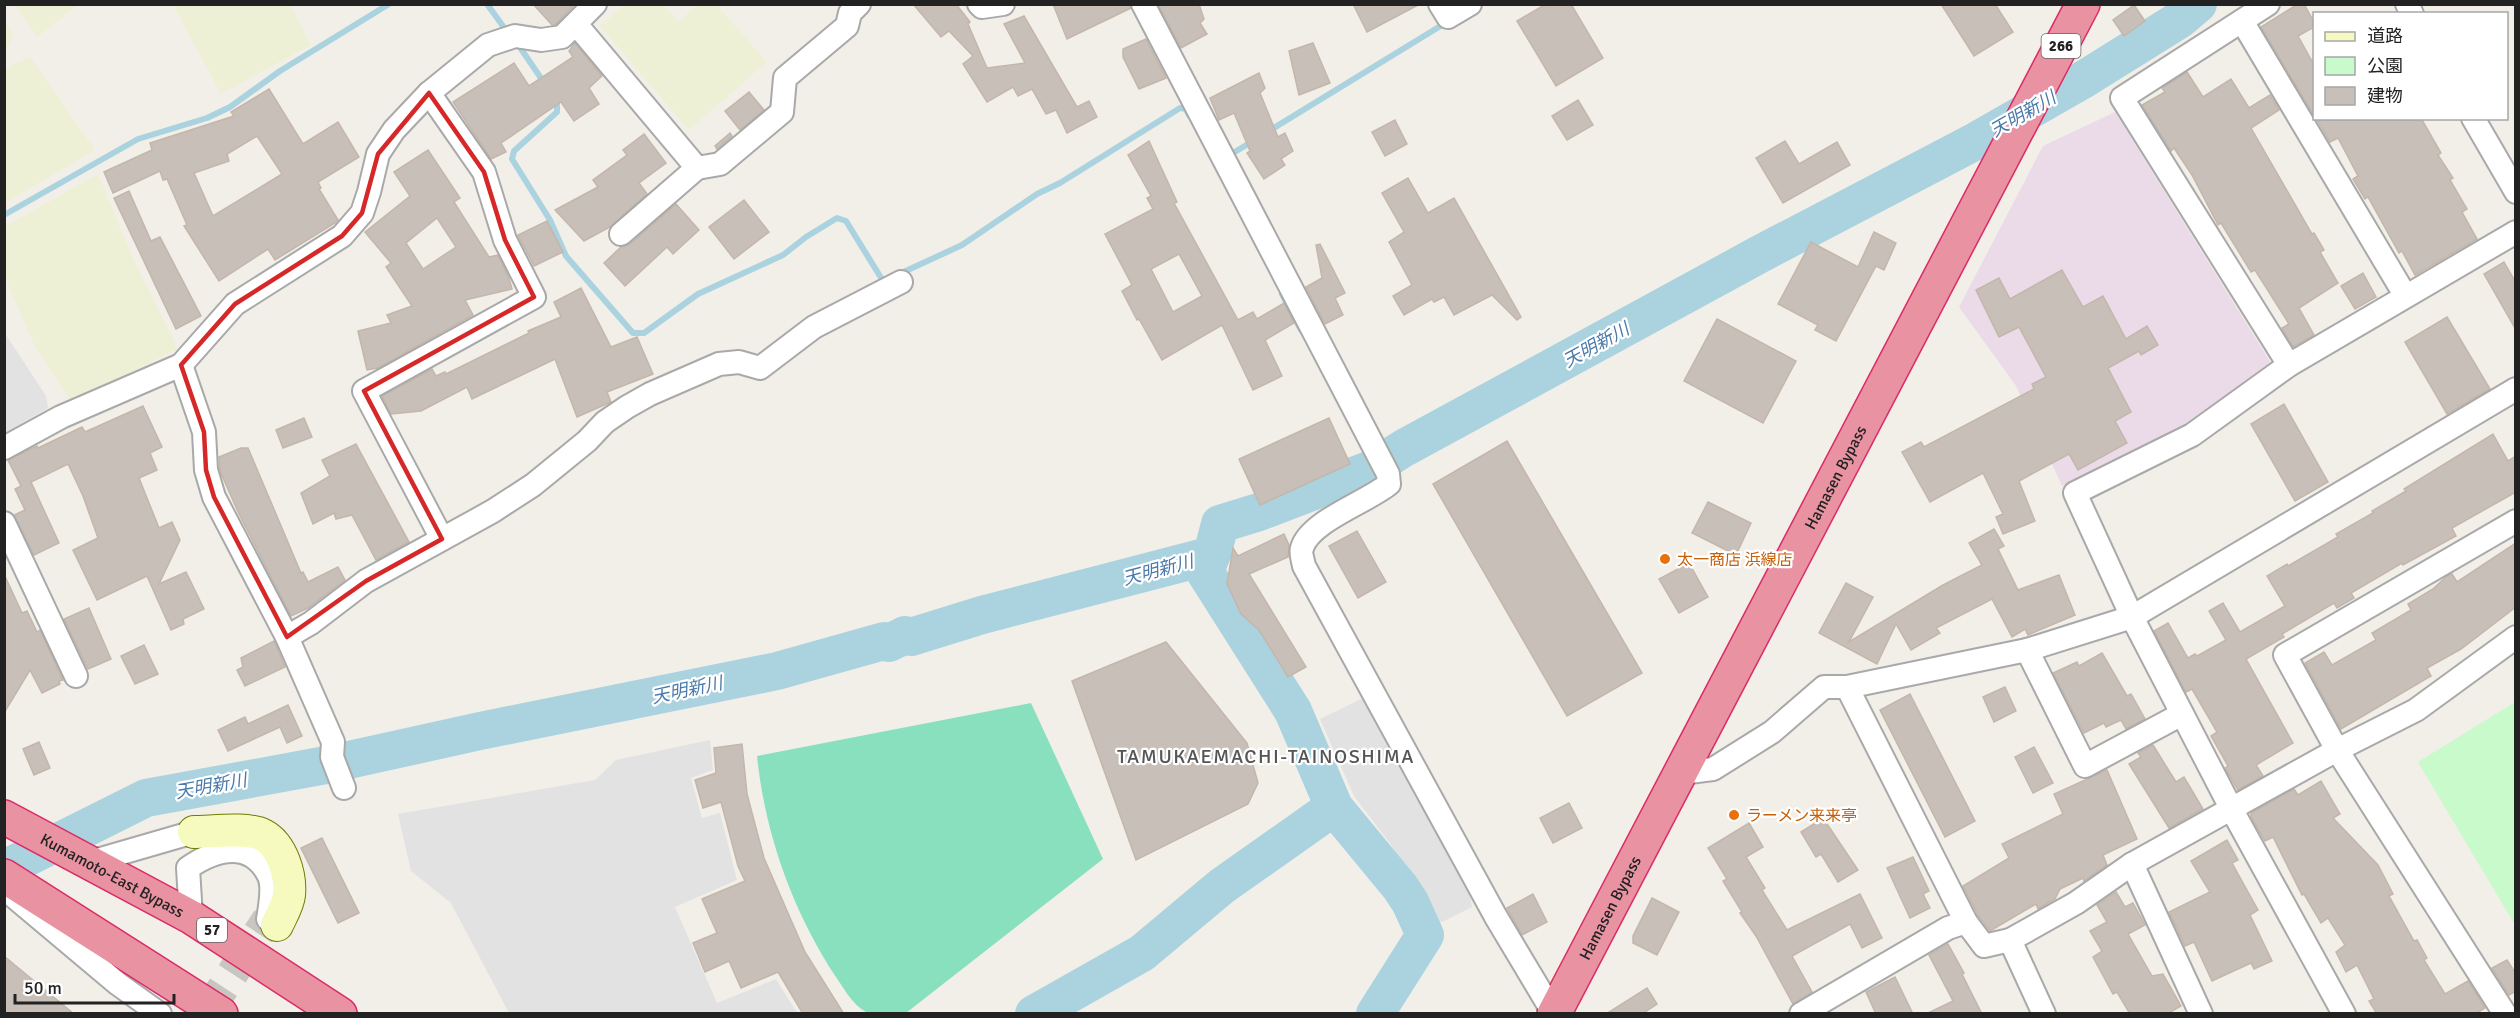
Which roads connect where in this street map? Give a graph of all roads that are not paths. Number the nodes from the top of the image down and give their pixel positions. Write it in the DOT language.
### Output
graph roads {
  1 [pos="595,4"];
  2 [pos="859,4"];
  3 [pos="979,4"];
  4 [pos="1003,4"];
  5 [pos="1143,4"];
  6 [pos="1440,4"];
  7 [pos="1470,4"];
  8 [pos="2082,4"];
  9 [pos="2268,4"];
  10 [pos="2242,21"];
  11 [pos="576,24"];
  12 [pos="429,93"];
  13 [pos="2474,120"];
  14 [pos="697,168"];
  15 [pos="2516,192"];
  16 [pos="2516,232"];
  17 [pos="621,234"];
  18 [pos="901,282"];
  19 [pos="2405,295"];
  20 [pos="181,364"];
  21 [pos="2289,365"];
  22 [pos="2516,390"];
  23 [pos="4,448"];
  24 [pos="2516,521"];
  25 [pos="4,523"];
  26 [pos="442,538"];
  27 [pos="2132,617"];
  28 [pos="287,637"];
  29 [pos="2516,637"];
  30 [pos="2027,650"];
  31 [pos="76,676"];
  32 [pos="1847,687"];
  33 [pos="2182,714"];
  34 [pos="2337,750"];
  35 [pos="338,773"];
  36 [pos="1681,773"];
  37 [pos="2232,810"];
  38 [pos="12,822"];
  39 [pos="194,832"];
  40 [pos="82,860"];
  41 [pos="2132,864"];
  42 [pos="16,890"];
  43 [pos="191,917"];
  44 [pos="273,922"];
  45 [pos="1966,922"];
  46 [pos="2010,940"];
  47 [pos="160,1014"];
  48 [pos="221,1014"];
  49 [pos="340,1014"];
  50 [pos="1554,1014"];
  51 [pos="1801,1014"];
  52 [pos="2044,1014"];
  53 [pos="2201,1014"];
  54 [pos="2344,1014"];
  55 [pos="2505,1014"];
  1 -- 11 [label="street"];
  2 -- 14 [label="street"];
  3 -- 4 [label="street"];
  5 -- 50 [label="street"];
  6 -- 7 [label="street"];
  8 -- 36 [label="highway, Hamasen Bypass / 266"];
  9 -- 10 [label="street"];
  10 -- 19 [label="street"];
  10 -- 21 [label="street"];
  11 -- 12 [label="street"];
  11 -- 14 [label="street"];
  12 -- 20 [label="street"];
  12 -- 26 [label="street"];
  13 -- 15 [label="street"];
  14 -- 17 [label="street"];
  16 -- 19 [label="street"];
  18 -- 26 [label="street"];
  19 -- 21 [label="street"];
  20 -- 23 [label="street"];
  20 -- 28 [label="street"];
  21 -- 27 [label="street"];
  22 -- 27 [label="street"];
  24 -- 34 [label="street"];
  25 -- 31 [label="street"];
  26 -- 28 [label="street"];
  27 -- 30 [label="street"];
  27 -- 33 [label="street"];
  28 -- 35 [label="street"];
  29 -- 34 [label="street"];
  30 -- 32 [label="street"];
  30 -- 33 [label="street"];
  32 -- 36 [label="street"];
  32 -- 45 [label="street"];
  33 -- 37 [label="street"];
  34 -- 37 [label="street"];
  34 -- 55 [label="street"];
  36 -- 50 [label="highway, Hamasen Bypass / 266"];
  37 -- 41 [label="street"];
  37 -- 54 [label="street"];
  38 -- 40 [label="highway, Kumamoto-East Bypass / 57"];
  39 -- 40 [label="street"];
  39 -- 44 [label="street"];
  40 -- 43 [label="highway, Kumamoto-East Bypass / 57"];
  41 -- 46 [label="street"];
  41 -- 53 [label="street"];
  42 -- 47 [label="street"];
  42 -- 48 [label="highway"];
  43 -- 44 [label="street"];
  43 -- 49 [label="highway, Kumamoto-East Bypass / 57"];
  45 -- 46 [label="street"];
  45 -- 51 [label="street"];
  46 -- 52 [label="street"];
}
